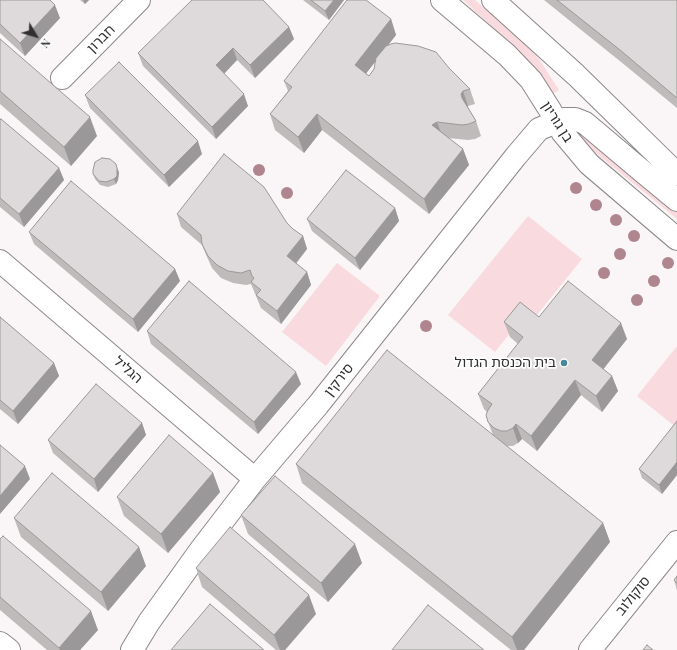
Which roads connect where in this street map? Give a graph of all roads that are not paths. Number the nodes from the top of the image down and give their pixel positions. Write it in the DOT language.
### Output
graph roads {
  1 [pos="139,0"];
  2 [pos="442,0"];
  3 [pos="493,0"];
  4 [pos="62,78"];
  5 [pos="557,122"];
  6 [pos="631,130"];
  7 [pos="677,157"];
  8 [pos="677,174"];
  9 [pos="677,200"];
  10 [pos="677,239"];
  11 [pos="0,261"];
  12 [pos="255,479"];
  13 [pos="677,542"];
  14 [pos="0,643"];
  15 [pos="9,650"];
  16 [pos="132,650"];
  17 [pos="590,650"];
  1 -- 4 [label="street, חברון"];
  2 -- 5 [label="street, בן גוריון"];
  3 -- 6 [label="street"];
  5 -- 9 [label="street, סירקין"];
  5 -- 10 [label="street, בן גוריון"];
  5 -- 12 [label="street, סירקין"];
  6 -- 7 [label="street"];
  6 -- 8 [label="street"];
  11 -- 12 [label="street, הגליל"];
  12 -- 16 [label="street, סירקין"];
  13 -- 17 [label="street, סוקולוב"];
  14 -- 15 [label="street"];
}
